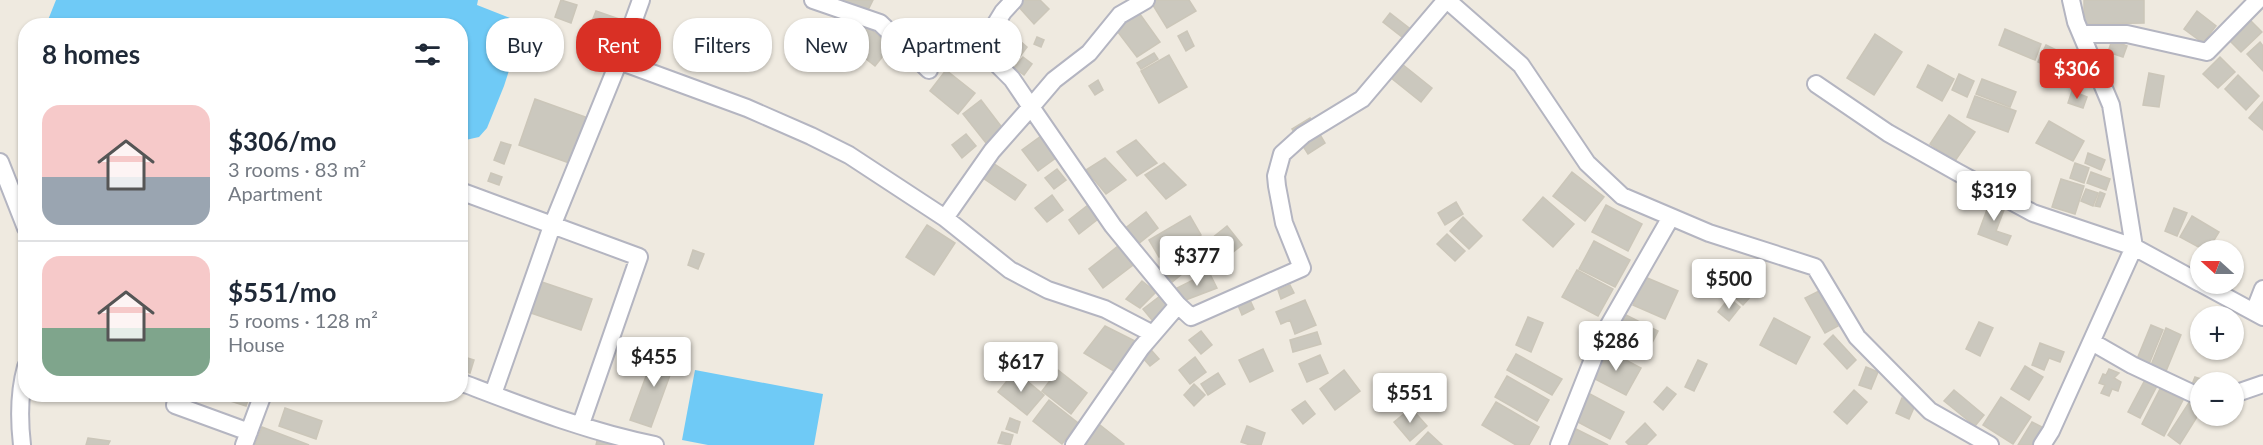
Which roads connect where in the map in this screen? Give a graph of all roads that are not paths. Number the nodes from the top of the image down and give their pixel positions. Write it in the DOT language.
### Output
graph roads {
  1 [pos="641,0"];
  2 [pos="813,0"];
  3 [pos="1014,0"];
  4 [pos="1146,0"];
  5 [pos="1446,0"];
  6 [pos="2071,0"];
  7 [pos="2258,0"];
  8 [pos="635,18"];
  9 [pos="881,24"];
  10 [pos="2082,34"];
  11 [pos="615,72"];
  12 [pos="649,72"];
  13 [pos="1816,84"];
  14 [pos="1031,107"];
  15 [pos="0,162"];
  16 [pos="468,194"];
  17 [pos="18,208"];
  18 [pos="1671,217"];
  19 [pos="945,218"];
  20 [pos="552,226"];
  21 [pos="2134,247"];
  22 [pos="2190,277"];
  23 [pos="2263,290"];
  24 [pos="2221,294"];
  25 [pos="1178,305"];
  26 [pos="2258,314"];
  27 [pos="1154,334"];
  28 [pos="2092,342"];
  29 [pos="2263,384"];
  30 [pos="468,385"];
  31 [pos="2244,391"];
  32 [pos="2190,392"];
  33 [pos="493,394"];
  34 [pos="21,402"];
  35 [pos="260,402"];
  36 [pos="175,405"];
  37 [pos="581,424"];
  38 [pos="246,439"];
  39 [pos="22,445"];
  40 [pos="655,445"];
  41 [pos="1074,445"];
  42 [pos="1559,445"];
  43 [pos="1990,445"];
  44 [pos="2042,445"];
  1 -- 8 [label="street"];
  2 -- 9 [label="street"];
  3 -- 14 [label="street"];
  4 -- 14 [label="street"];
  5 -- 18 [label="street"];
  5 -- 25 [label="street"];
  6 -- 10 [label="street"];
  7 -- 10 [label="street"];
  10 -- 21 [label="street"];
  11 -- 20 [label="street"];
  12 -- 19 [label="street"];
  13 -- 21 [label="street"];
  14 -- 19 [label="street"];
  14 -- 25 [label="street"];
  15 -- 17 [label="street"];
  16 -- 20 [label="street"];
  18 -- 42 [label="street"];
  18 -- 43 [label="street"];
  19 -- 27 [label="street"];
  20 -- 33 [label="street"];
  20 -- 37 [label="street"];
  21 -- 22 [label="street"];
  21 -- 28 [label="street"];
  23 -- 26 [label="street"];
  24 -- 26 [label="street"];
  25 -- 27 [label="street"];
  27 -- 41 [label="street"];
  28 -- 32 [label="street"];
  28 -- 44 [label="street"];
  29 -- 31 [label="street"];
  30 -- 33 [label="street"];
  33 -- 37 [label="street"];
  34 -- 39 [label="street"];
  35 -- 38 [label="street"];
  36 -- 38 [label="street"];
  37 -- 40 [label="street"];
}
